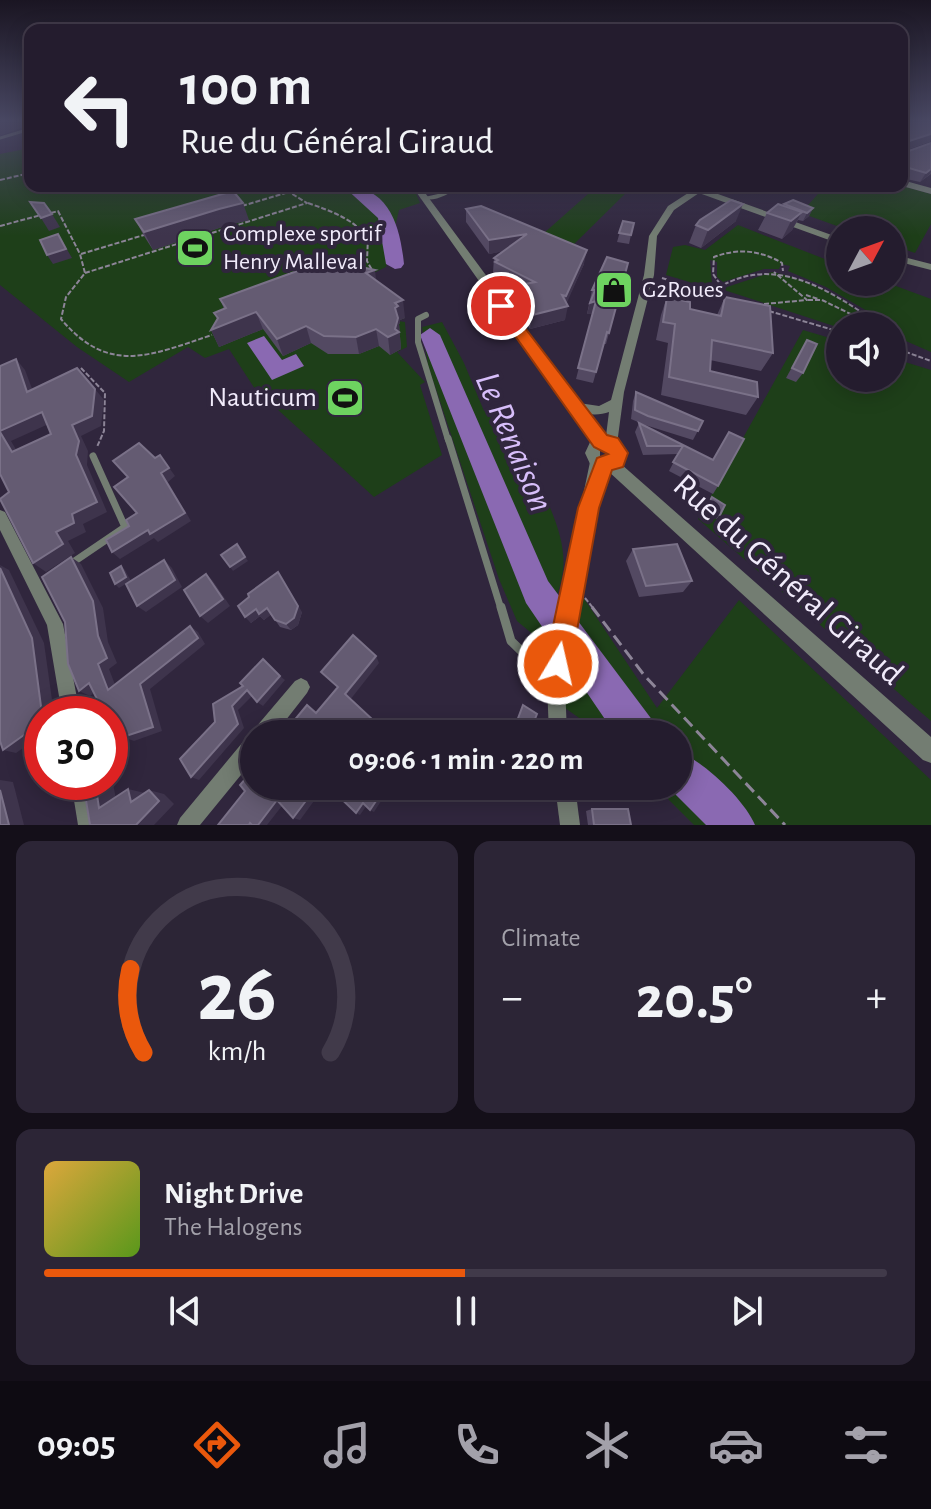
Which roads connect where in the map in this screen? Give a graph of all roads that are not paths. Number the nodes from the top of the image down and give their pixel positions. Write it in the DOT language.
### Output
graph roads {
  1 [pos="908,185"];
  2 [pos="931,191"];
  3 [pos="420,192"];
  4 [pos="446,192"];
  5 [pos="696,192"];
  6 [pos="712,192"];
  7 [pos="424,198"];
  8 [pos="826,236"];
  9 [pos="906,261"];
  10 [pos="931,267"];
  11 [pos="426,315"];
  12 [pos="616,403"];
  13 [pos="572,406"];
  14 [pos="605,453"];
  15 [pos="93,456"];
  16 [pos="0,516"];
  17 [pos="61,570"];
  18 [pos="556,684"];
  19 [pos="301,687"];
  20 [pos="68,696"];
  21 [pos="274,720"];
  22 [pos="557,720"];
  23 [pos="931,752"];
  24 [pos="240,761"];
  25 [pos="84,800"];
  26 [pos="567,800"];
  27 [pos="88,825"];
  28 [pos="187,825"];
  29 [pos="570,825"];
  1 -- 2 [label="street"];
  3 -- 7 [label="street, Rue du Général Giraud"];
  4 -- 7 [label="street"];
  5 -- 12 [label="street"];
  6 -- 8 [label="street"];
  7 -- 13 [label="street, Rue du Général Giraud"];
  9 -- 10 [label="street"];
  11 -- 18 [label="lane"];
  12 -- 13 [label="street"];
  12 -- 14 [label="street"];
  13 -- 14 [label="street, Rue du Général Giraud"];
  14 -- 18 [label="street"];
  14 -- 23 [label="street, Rue du Général Giraud"];
  15 -- 17 [label="lane"];
  16 -- 20 [label="street"];
  18 -- 22 [label="street"];
  19 -- 21 [label="street"];
  24 -- 28 [label="street"];
  25 -- 27 [label="street"];
  26 -- 29 [label="street"];
}
